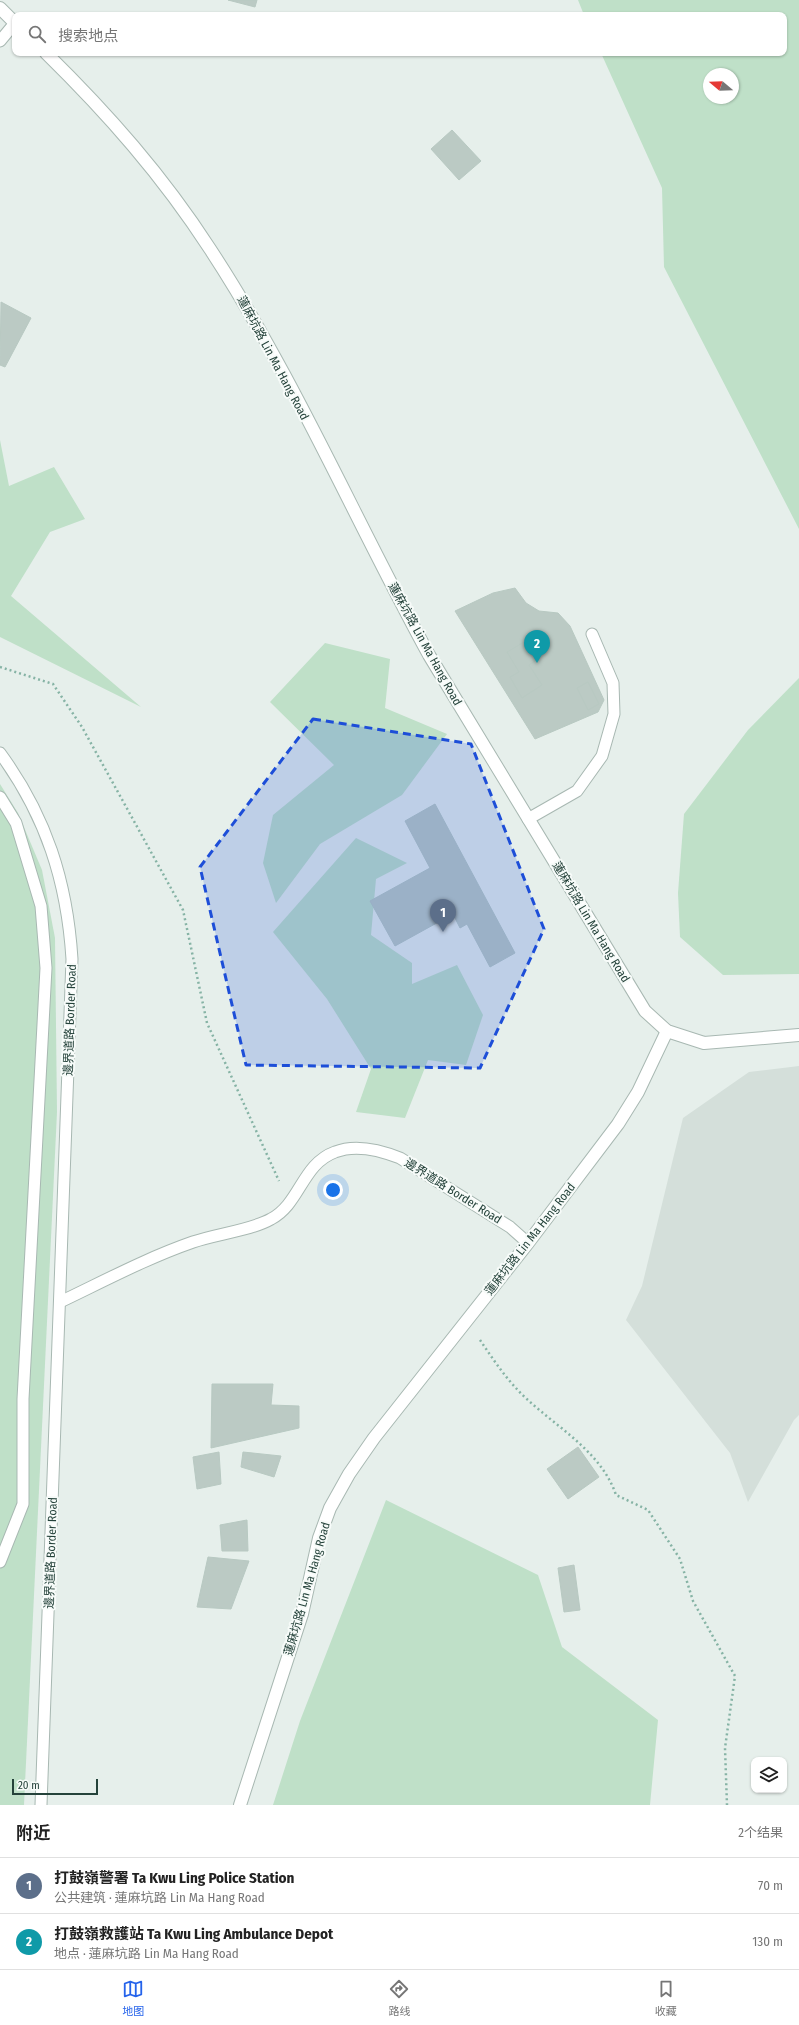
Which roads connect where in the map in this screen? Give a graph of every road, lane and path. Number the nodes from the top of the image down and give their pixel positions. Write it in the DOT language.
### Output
graph roads {
  1 [pos="0,8"];
  2 [pos="12,20"];
  3 [pos="12,27"];
  4 [pos="0,41"];
  5 [pos="49,56"];
  6 [pos="592,634"];
  7 [pos="0,667"];
  8 [pos="0,753"];
  9 [pos="0,797"];
  10 [pos="528,819"];
  11 [pos="667,1031"];
  12 [pos="799,1035"];
  13 [pos="289,1203"];
  14 [pos="528,1243"];
  15 [pos="60,1302"];
  16 [pos="480,1340"];
  17 [pos="0,1562"];
  18 [pos="41,1805"];
  19 [pos="240,1805"];
  20 [pos="727,1805"];
  1 -- 2 [label="street"];
  3 -- 4 [label="lane"];
  5 -- 10 [label="street, 蓮麻坑路 Lin Ma Hang Road"];
  6 -- 10 [label="lane"];
  7 -- 13 [label="path"];
  8 -- 15 [label="lane, 邊界道路 Border Road"];
  9 -- 17 [label="lane"];
  10 -- 11 [label="street, 蓮麻坑路 Lin Ma Hang Road"];
  11 -- 12 [label="street"];
  11 -- 14 [label="street, 蓮麻坑路 Lin Ma Hang Road"];
  13 -- 14 [label="lane, 邊界道路 Border Road"];
  13 -- 15 [label="lane, 邊界道路 Border Road"];
  14 -- 19 [label="street, 蓮麻坑路 Lin Ma Hang Road"];
  15 -- 18 [label="lane, 邊界道路 Border Road"];
  16 -- 20 [label="path"];
}
